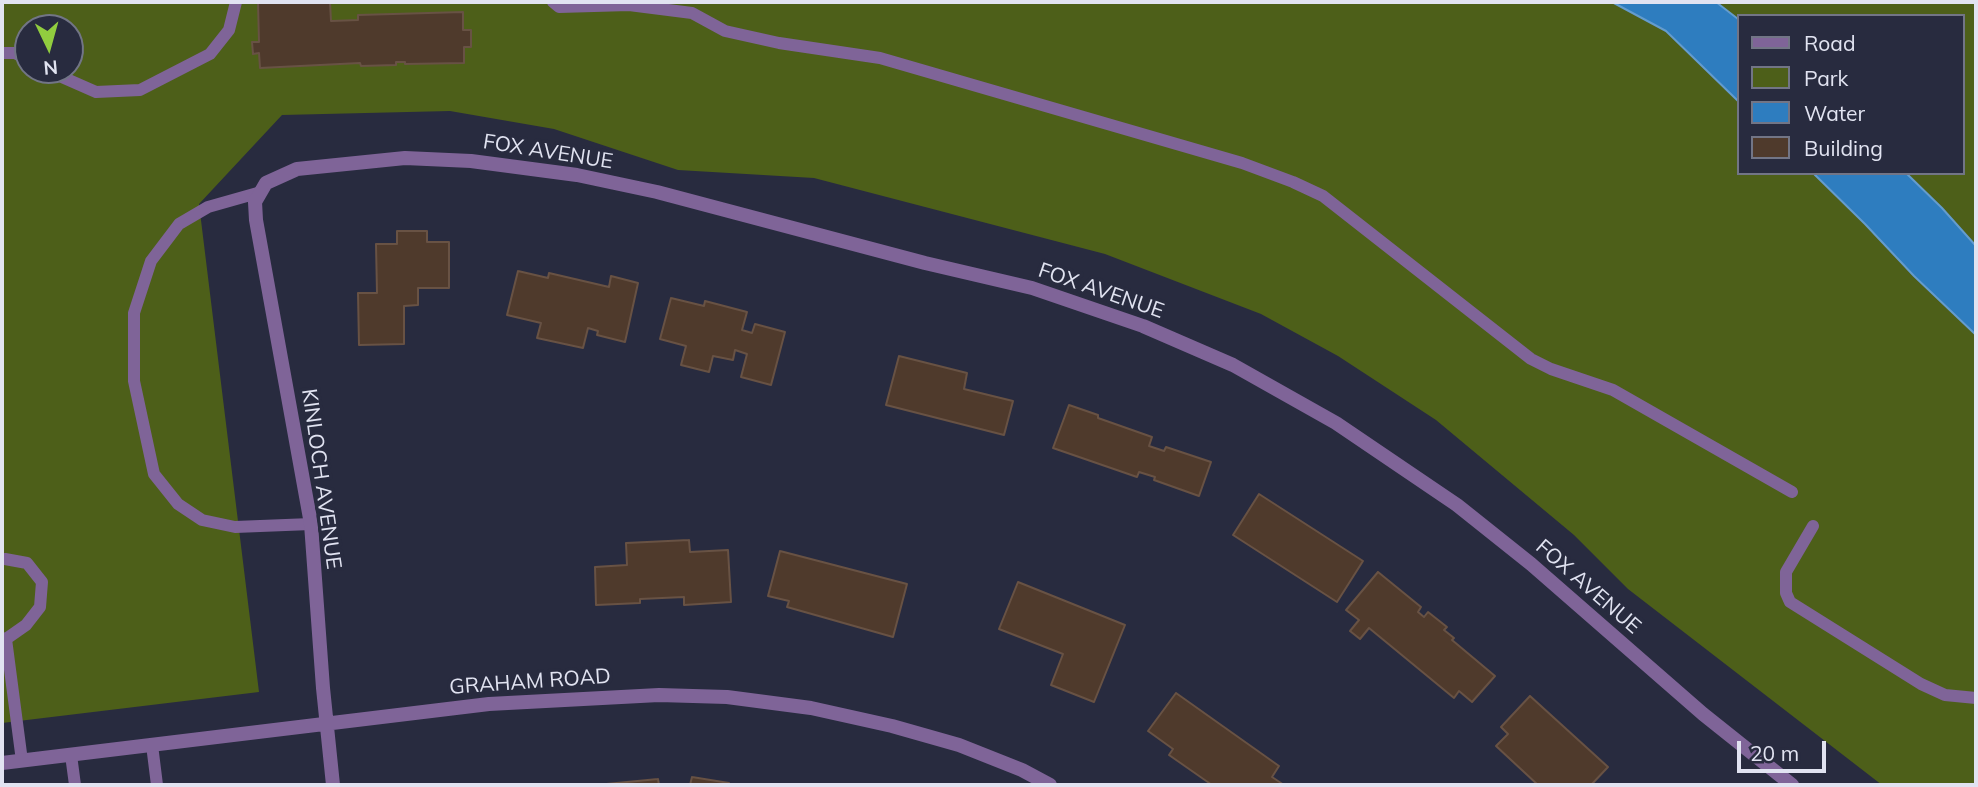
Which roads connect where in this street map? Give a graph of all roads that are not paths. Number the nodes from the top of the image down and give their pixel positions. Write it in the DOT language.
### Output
graph roads {
  1 [pos="236,2"];
  2 [pos="552,2"];
  3 [pos="78,84"];
  4 [pos="264,187"];
  5 [pos="1792,492"];
  6 [pos="311,524"];
  7 [pos="1813,526"];
  8 [pos="5,559"];
  9 [pos="4,638"];
  10 [pos="1976,698"];
  11 [pos="327,723"];
  12 [pos="152,745"];
  13 [pos="71,755"];
  14 [pos="22,761"];
  15 [pos="2,763"];
  16 [pos="75,785"];
  17 [pos="157,785"];
  18 [pos="333,785"];
  19 [pos="1050,785"];
  20 [pos="1792,785"];
  1 -- 3 [label="lane"];
  2 -- 5 [label="lane"];
  4 -- 6 [label="street, KINLOCH AVENUE"];
  4 -- 6 [label="lane"];
  4 -- 20 [label="street, FOX AVENUE"];
  6 -- 11 [label="street, KINLOCH AVENUE"];
  7 -- 10 [label="lane"];
  8 -- 9 [label="lane"];
  9 -- 14 [label="lane"];
  11 -- 12 [label="street, GRAHAM ROAD"];
  11 -- 18 [label="street, KINLOCH AVENUE"];
  11 -- 19 [label="street, GRAHAM ROAD"];
  12 -- 13 [label="street, GRAHAM ROAD"];
  12 -- 17 [label="lane"];
  13 -- 14 [label="street, GRAHAM ROAD"];
  13 -- 16 [label="lane"];
  14 -- 15 [label="street, GRAHAM ROAD"];
}
